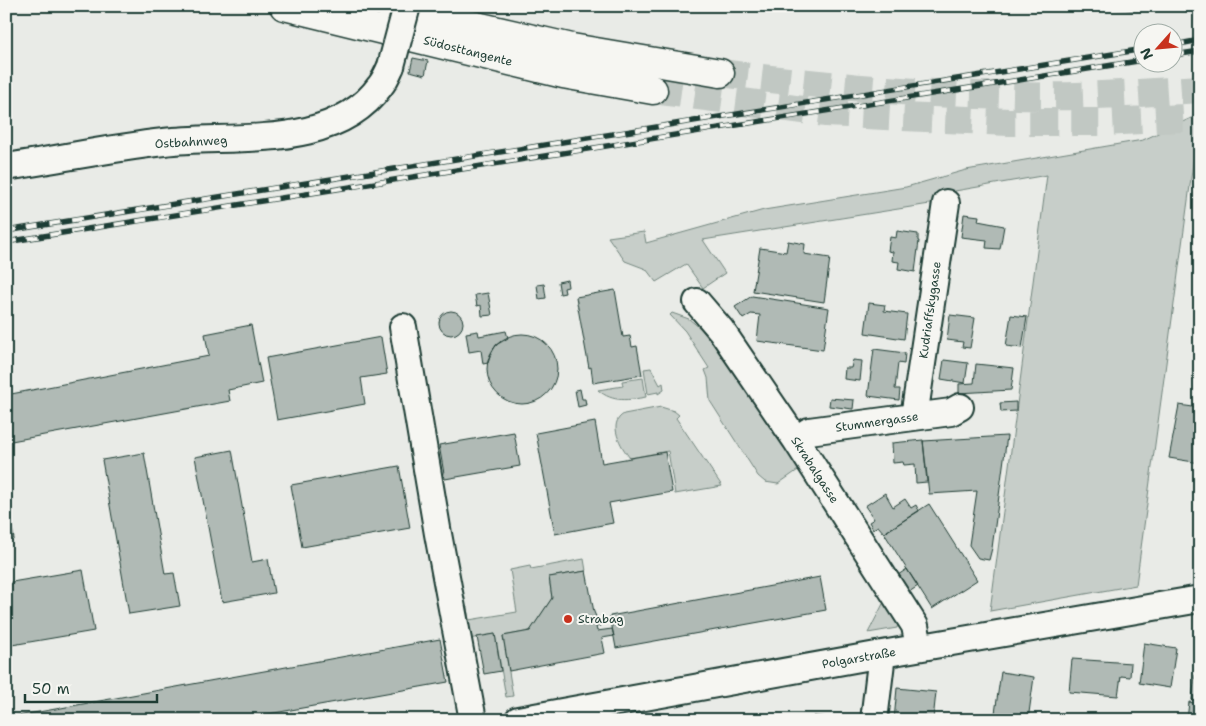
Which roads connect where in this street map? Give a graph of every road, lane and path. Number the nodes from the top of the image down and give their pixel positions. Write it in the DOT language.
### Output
graph roads {
  1 [pos="284,6"];
  2 [pos="390,6"];
  3 [pos="407,6"];
  4 [pos="720,73"];
  5 [pos="653,90"];
  6 [pos="6,167"];
  7 [pos="946,203"];
  8 [pos="697,302"];
  9 [pos="403,327"];
  10 [pos="960,407"];
  11 [pos="914,417"];
  12 [pos="796,440"];
  13 [pos="1200,598"];
  14 [pos="919,647"];
  15 [pos="882,654"];
  16 [pos="473,720"];
  17 [pos="518,720"];
  18 [pos="874,720"];
  1 -- 5 [label="highway, Südosttangente"];
  2 -- 4 [label="highway, Südosttangente"];
  3 -- 6 [label="street, Ostbahnweg, bridge"];
  7 -- 11 [label="street, Kudriaffskygasse"];
  8 -- 12 [label="street, Skrabalgasse"];
  9 -- 16 [label="street"];
  10 -- 11 [label="street, Stummergasse"];
  11 -- 12 [label="street, Stummergasse"];
  12 -- 14 [label="street, Skrabalgasse"];
  13 -- 14 [label="street, Polgarstraße"];
  14 -- 15 [label="street, Polgarstraße"];
  15 -- 17 [label="street, Polgarstraße"];
  15 -- 18 [label="street"];
}
